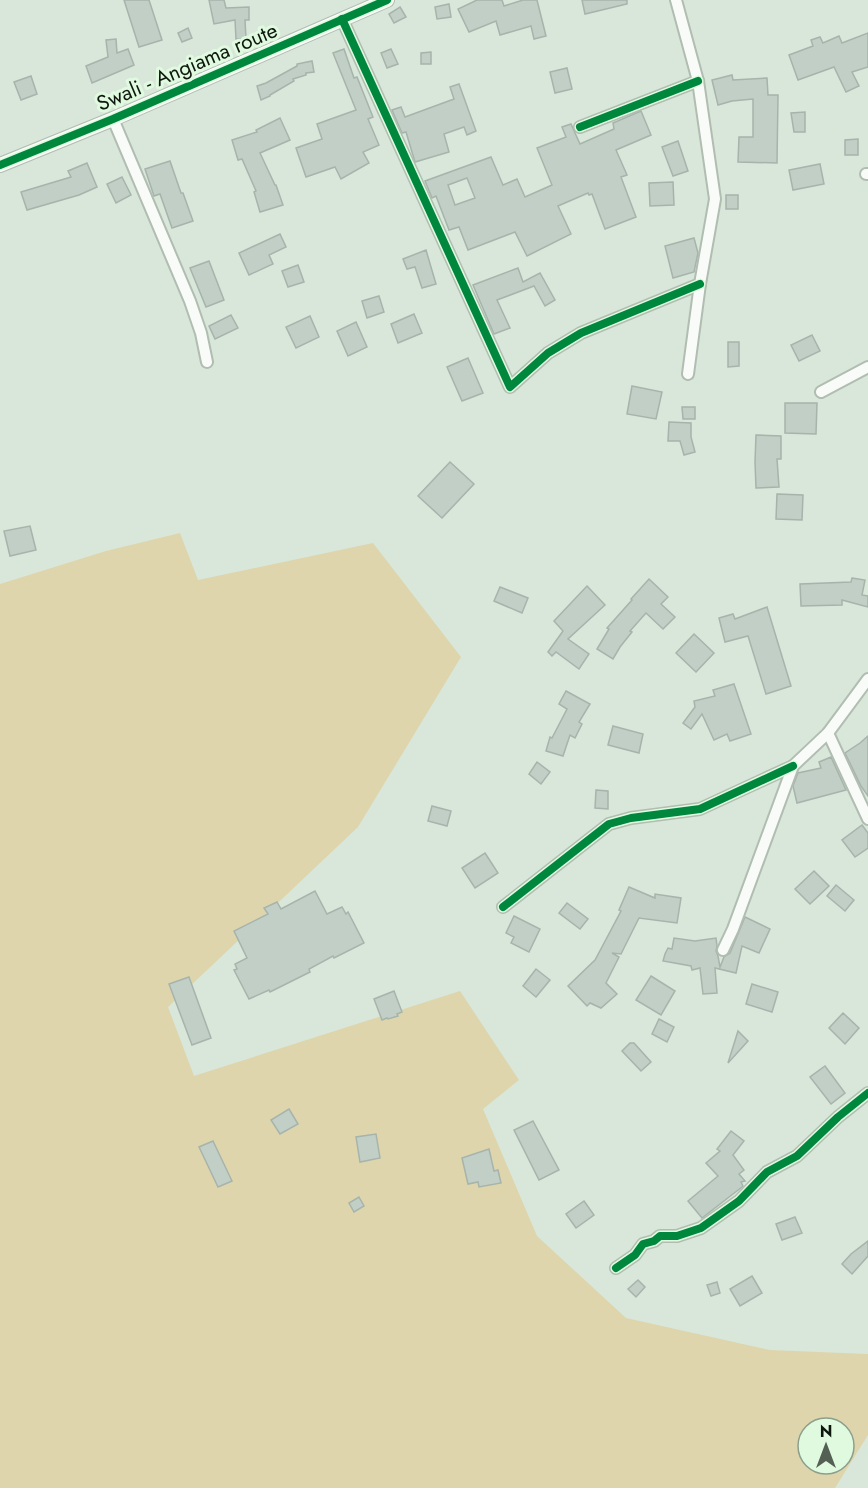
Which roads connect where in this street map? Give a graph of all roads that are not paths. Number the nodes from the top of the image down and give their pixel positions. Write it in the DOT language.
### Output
graph roads {
  1 [pos="387,0"];
  2 [pos="676,0"];
  3 [pos="342,18"];
  4 [pos="698,81"];
  5 [pos="112,119"];
  6 [pos="580,127"];
  7 [pos="0,165"];
  8 [pos="700,284"];
  9 [pos="207,362"];
  10 [pos="868,367"];
  11 [pos="688,374"];
  12 [pos="820,392"];
  13 [pos="868,679"];
  14 [pos="828,732"];
  15 [pos="793,766"];
  16 [pos="868,819"];
  17 [pos="503,907"];
  18 [pos="723,950"];
  19 [pos="868,1094"];
  20 [pos="616,1268"];
  1 -- 3 [label="street, Swali - Angiama route"];
  2 -- 4 [label="street"];
  3 -- 5 [label="street, Swali - Angiama route"];
  3 -- 8 [label="street"];
  4 -- 6 [label="street"];
  4 -- 8 [label="street"];
  5 -- 7 [label="street, Swali - Angiama route"];
  5 -- 9 [label="street"];
  8 -- 11 [label="street"];
  10 -- 12 [label="street"];
  13 -- 14 [label="street"];
  14 -- 15 [label="street"];
  14 -- 16 [label="street"];
  15 -- 17 [label="street"];
  15 -- 18 [label="street"];
  19 -- 20 [label="street"];
}
